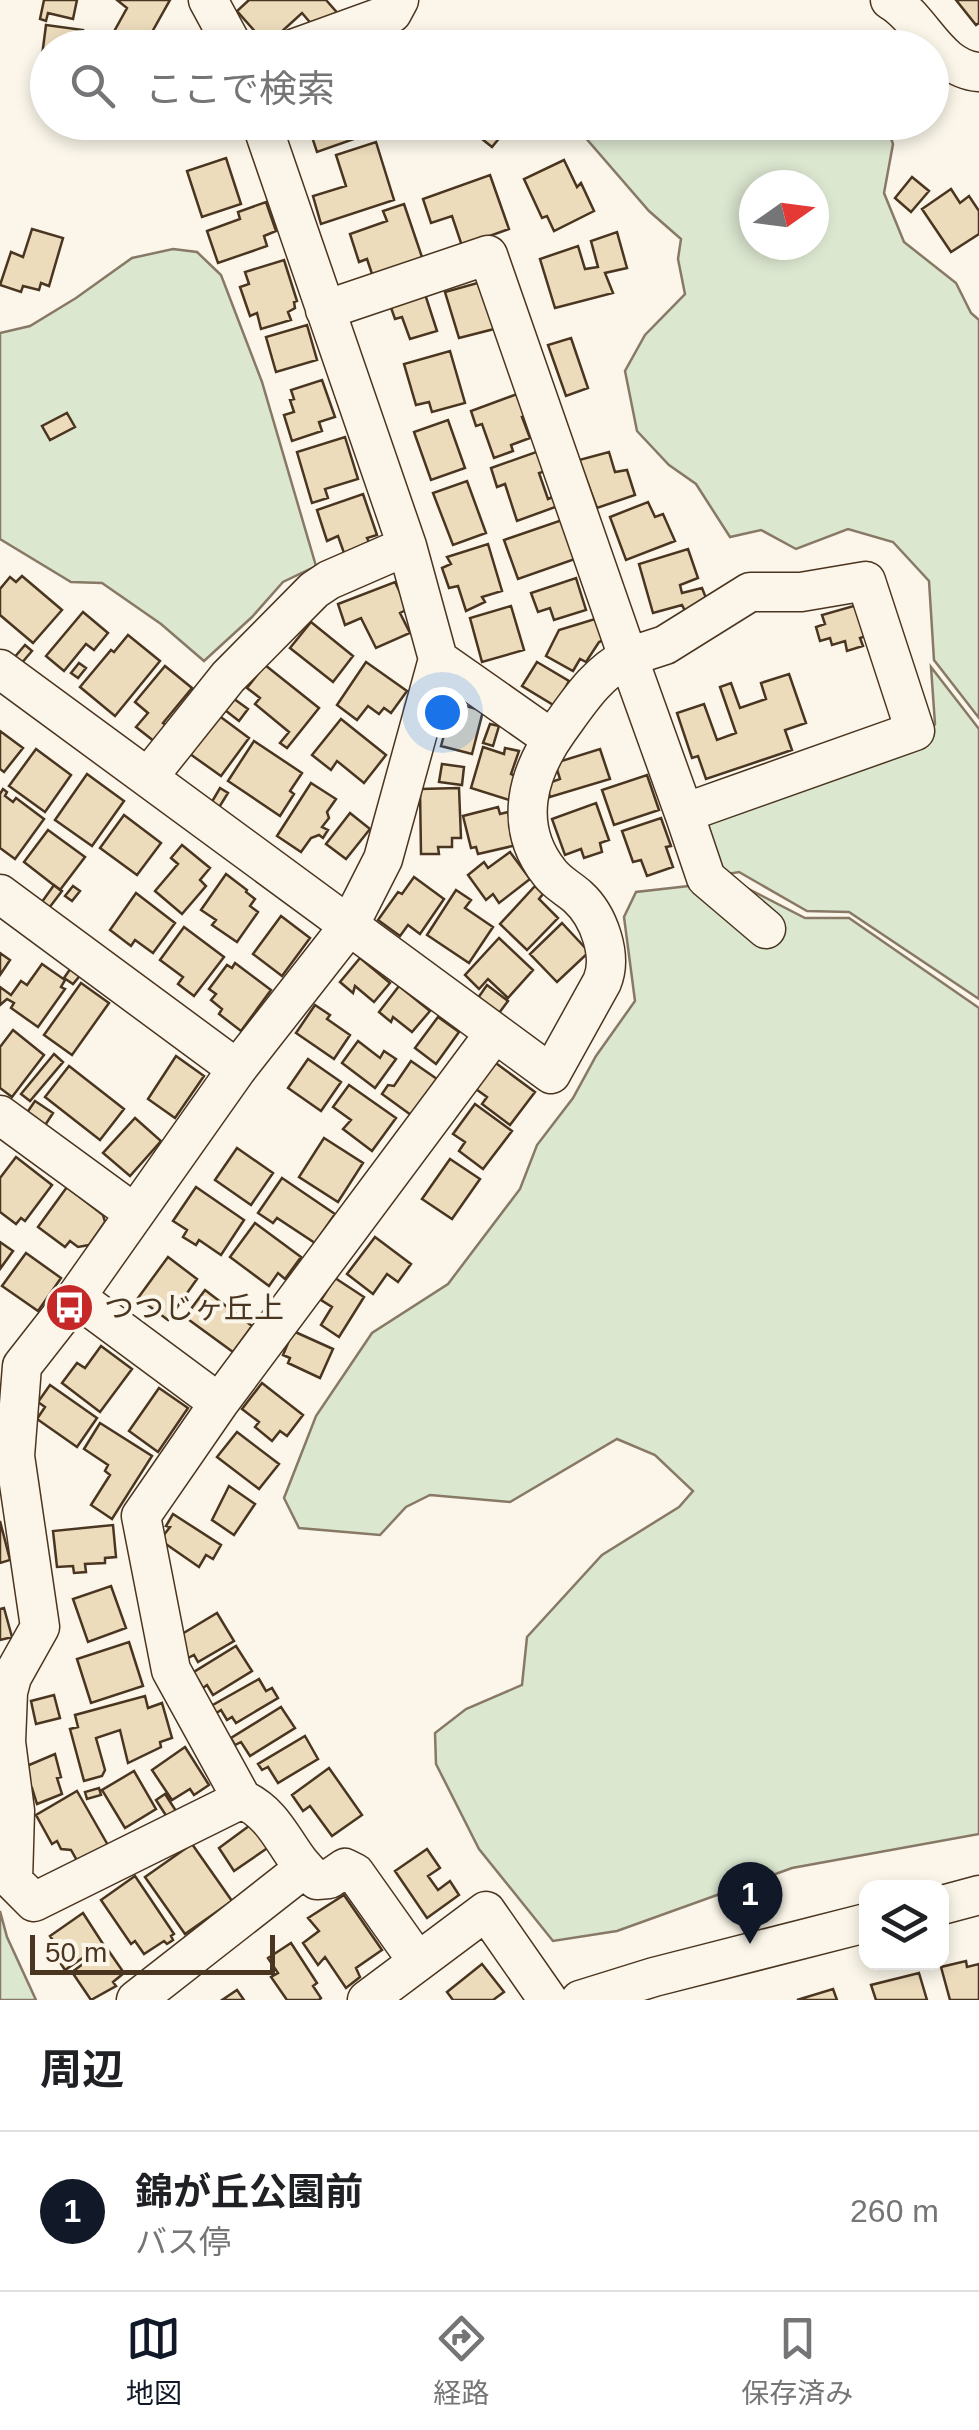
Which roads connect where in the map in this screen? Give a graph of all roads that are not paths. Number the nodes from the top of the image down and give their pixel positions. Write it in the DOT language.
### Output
graph roads {
  1 [pos="208,0"];
  2 [pos="398,0"];
  3 [pos="890,0"];
  4 [pos="224,30"];
  5 [pos="345,30"];
  6 [pos="922,30"];
  7 [pos="949,60"];
  8 [pos="979,72"];
  9 [pos="268,140"];
  10 [pos="324,310"];
  11 [pos="407,546"];
  12 [pos="628,657"];
  13 [pos="438,659"];
  14 [pos="0,670"];
  15 [pos="552,738"];
  16 [pos="149,776"];
  17 [pos="684,813"];
  18 [pos="0,894"];
  19 [pos="349,926"];
  20 [pos="766,930"];
  21 [pos="494,1034"];
  22 [pos="237,1069"];
  23 [pos="0,1115"];
  24 [pos="134,1213"];
  25 [pos="76,1298"];
  26 [pos="11,1358"];
  27 [pos="219,1403"];
  28 [pos="10,1487"];
  29 [pos="10,1665"];
  30 [pos="242,1799"];
  31 [pos="302,1870"];
  32 [pos="979,1895"];
  33 [pos="949,1902"];
  34 [pos="859,1926"];
  35 [pos="418,1962"];
  36 [pos="136,2000"];
  37 [pos="367,2000"];
  38 [pos="548,2000"];
  39 [pos="580,2000"];
  1 -- 4 [label="street"];
  2 -- 5 [label="street"];
  3 -- 6 [label="street"];
  7 -- 8 [label="street"];
  9 -- 10 [label="street"];
  10 -- 11 [label="street"];
  10 -- 12 [label="street"];
  11 -- 13 [label="street"];
  11 -- 16 [label="street"];
  12 -- 15 [label="street"];
  12 -- 17 [label="street"];
  12 -- 17 [label="street"];
  13 -- 15 [label="street"];
  13 -- 19 [label="street"];
  14 -- 16 [label="street"];
  15 -- 21 [label="street"];
  16 -- 19 [label="street"];
  17 -- 20 [label="street"];
  18 -- 22 [label="street"];
  19 -- 21 [label="street"];
  19 -- 22 [label="street"];
  21 -- 27 [label="street"];
  22 -- 24 [label="street"];
  23 -- 24 [label="street"];
  24 -- 25 [label="street"];
  25 -- 26 [label="street"];
  25 -- 27 [label="street"];
  26 -- 28 [label="street"];
  27 -- 30 [label="street"];
  28 -- 29 [label="street"];
  29 -- 30 [label="street"];
  30 -- 31 [label="street"];
  31 -- 35 [label="street"];
  31 -- 36 [label="street"];
  32 -- 33 [label="street"];
  34 -- 39 [label="street"];
  35 -- 37 [label="street"];
  35 -- 38 [label="street"];
}
